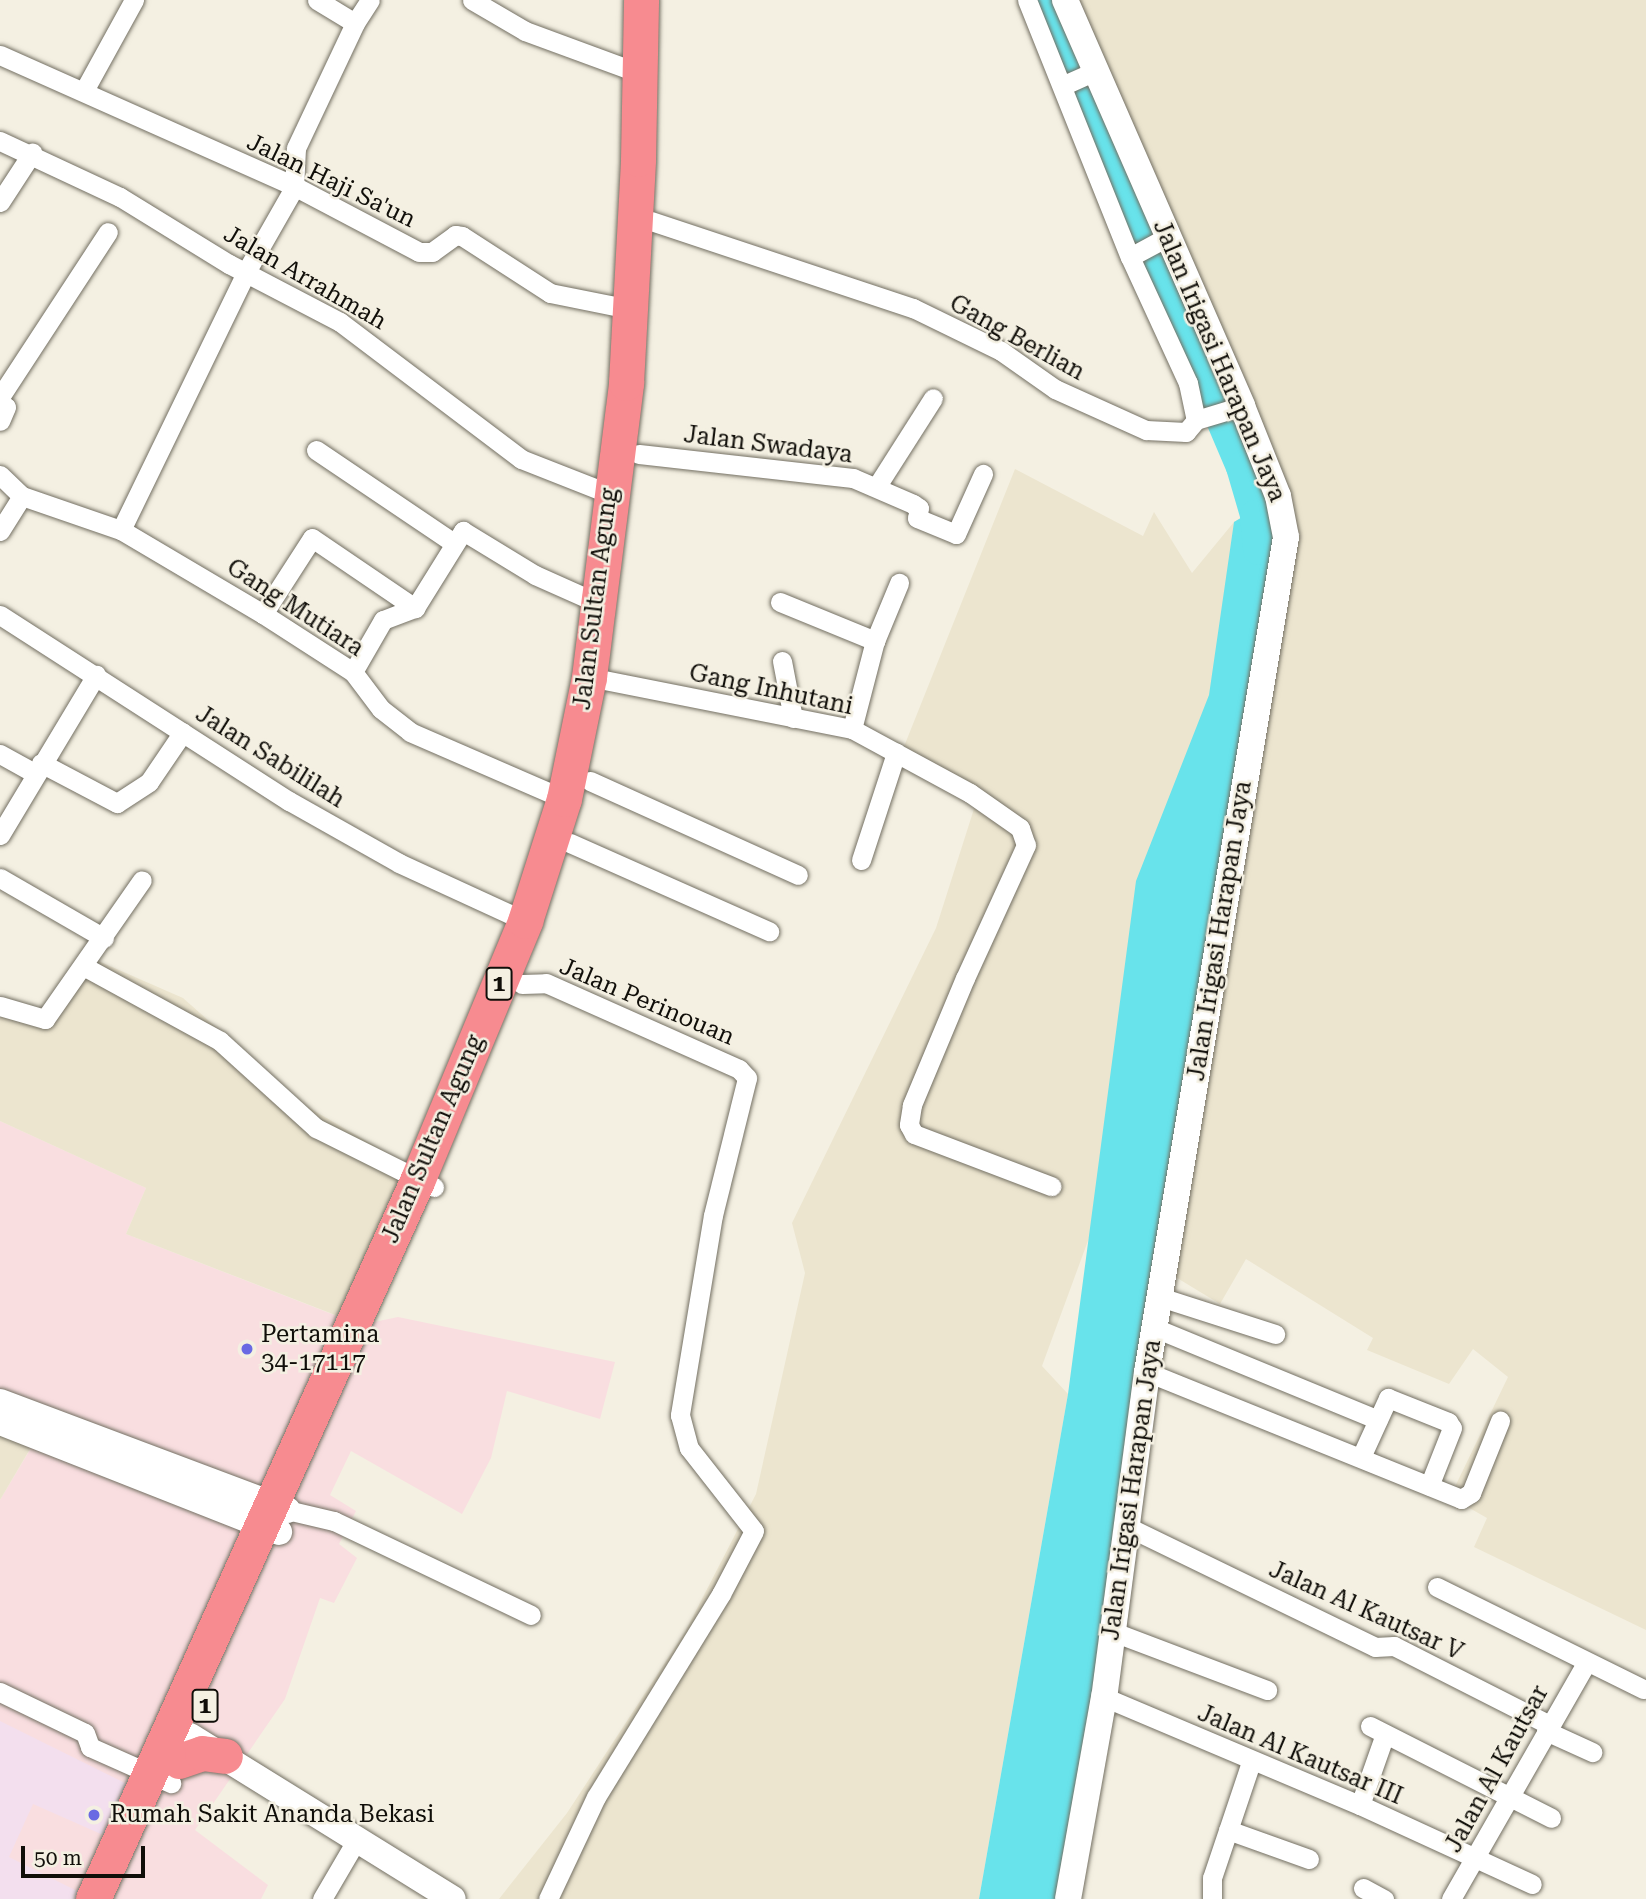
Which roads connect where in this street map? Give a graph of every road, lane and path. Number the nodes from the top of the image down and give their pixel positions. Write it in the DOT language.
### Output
graph roads {
  1 [pos="134,0"];
  2 [pos="317,0"];
  3 [pos="370,0"];
  4 [pos="472,0"];
  5 [pos="640,0"];
  6 [pos="656,0"];
  7 [pos="1027,0"];
  8 [pos="1065,0"];
  9 [pos="355,23"];
  10 [pos="0,55"];
  11 [pos="1092,72"];
  12 [pos="639,73"];
  13 [pos="1067,84"];
  14 [pos="85,89"];
  15 [pos="0,141"];
  16 [pos="32,153"];
  17 [pos="295,186"];
  18 [pos="0,202"];
  19 [pos="651,221"];
  20 [pos="108,232"];
  21 [pos="1164,238"];
  22 [pos="1134,254"];
  23 [pos="246,272"];
  24 [pos="629,309"];
  25 [pos="0,397"];
  26 [pos="933,398"];
  27 [pos="0,403"];
  28 [pos="1237,407"];
  29 [pos="1204,419"];
  30 [pos="0,421"];
  31 [pos="316,450"];
  32 [pos="639,454"];
  33 [pos="983,474"];
  34 [pos="0,475"];
  35 [pos="877,486"];
  36 [pos="610,494"];
  37 [pos="22,496"];
  38 [pos="121,530"];
  39 [pos="0,531"];
  40 [pos="454,543"];
  41 [pos="899,583"];
  42 [pos="780,602"];
  43 [pos="598,603"];
  44 [pos="415,607"];
  45 [pos="263,614"];
  46 [pos="0,615"];
  47 [pos="875,641"];
  48 [pos="782,661"];
  49 [pos="353,672"];
  50 [pos="96,675"];
  51 [pos="600,679"];
  52 [pos="793,718"];
  53 [pos="852,729"];
  54 [pos="183,732"];
  55 [pos="896,753"];
  56 [pos="0,754"];
  57 [pos="38,768"];
  58 [pos="577,790"];
  59 [pos="0,835"];
  60 [pos="570,843"];
  61 [pos="861,860"];
  62 [pos="798,875"];
  63 [pos="0,878"];
  64 [pos="142,880"];
  65 [pos="525,920"];
  66 [pos="769,931"];
  67 [pos="104,938"];
  68 [pos="85,967"];
  69 [pos="522,984"];
  70 [pos="0,1006"];
  71 [pos="426,1184"];
  72 [pos="1051,1185"];
  73 [pos="1160,1297"];
  74 [pos="1154,1328"];
  75 [pos="1275,1334"];
  76 [pos="1147,1372"];
  77 [pos="0,1402"];
  78 [pos="1378,1420"];
  79 [pos="1500,1421"];
  80 [pos="0,1422"];
  81 [pos="1361,1457"];
  82 [pos="1429,1486"];
  83 [pos="275,1517"];
  84 [pos="1124,1525"];
  85 [pos="1437,1587"];
  86 [pos="531,1615"];
  87 [pos="1111,1631"];
  88 [pos="1586,1663"];
  89 [pos="1643,1689"];
  90 [pos="1267,1690"];
  91 [pos="0,1692"];
  92 [pos="1104,1697"];
  93 [pos="1548,1728"];
  94 [pos="177,1750"];
  95 [pos="1592,1752"];
  96 [pos="225,1755"];
  97 [pos="1251,1762"];
  98 [pos="1508,1795"];
  99 [pos="1360,1805"];
  100 [pos="1551,1818"];
  101 [pos="1228,1830"];
  102 [pos="357,1839"];
  103 [pos="1477,1857"];
  104 [pos="1309,1859"];
  105 [pos="1531,1884"];
  106 [pos="1363,1888"];
  107 [pos="93,1899"];
  108 [pos="115,1899"];
  109 [pos="322,1899"];
  110 [pos="453,1899"];
  111 [pos="548,1899"];
  112 [pos="1068,1899"];
  113 [pos="1212,1899"];
  114 [pos="1384,1899"];
  115 [pos="1451,1899"];
  1 -- 14 [label="street"];
  2 -- 9 [label="street"];
  3 -- 9 [label="street"];
  4 -- 12 [label="street"];
  5 -- 12 [label="highway, Jalan Sultan Agung / 1"];
  6 -- 19 [label="highway, Jalan Sultan Agung / 1"];
  7 -- 13 [label="street"];
  8 -- 11 [label="street, Jalan Irigasi Harapan Jaya"];
  9 -- 17 [label="street"];
  10 -- 14 [label="street, Jalan Haji Sa'un"];
  11 -- 13 [label="street"];
  11 -- 21 [label="street, Jalan Irigasi Harapan Jaya"];
  12 -- 24 [label="highway, Jalan Sultan Agung / 1"];
  13 -- 22 [label="street"];
  14 -- 17 [label="street, Jalan Haji Sa'un"];
  15 -- 16 [label="street, Jalan Arrahmah"];
  16 -- 18 [label="street"];
  16 -- 23 [label="street, Jalan Arrahmah"];
  17 -- 23 [label="street"];
  17 -- 24 [label="street, Jalan Haji Sa'un"];
  19 -- 29 [label="street, Gang Berlian"];
  19 -- 32 [label="highway, Jalan Sultan Agung / 1"];
  20 -- 25 [label="street"];
  21 -- 22 [label="street"];
  21 -- 28 [label="street, Jalan Irigasi Harapan Jaya"];
  22 -- 29 [label="street"];
  23 -- 36 [label="street, Jalan Arrahmah"];
  23 -- 38 [label="street"];
  24 -- 36 [label="highway, Jalan Sultan Agung / 1"];
  26 -- 35 [label="street"];
  27 -- 30 [label="street"];
  28 -- 29 [label="street"];
  28 -- 73 [label="street, Jalan Irigasi Harapan Jaya"];
  31 -- 40 [label="street"];
  32 -- 35 [label="street, Jalan Swadaya"];
  32 -- 51 [label="highway, Jalan Sultan Agung / 1"];
  33 -- 35 [label="street, Jalan Swadaya"];
  34 -- 37 [label="street"];
  36 -- 43 [label="highway, Jalan Sultan Agung / 1"];
  37 -- 38 [label="street, Gang Mutiara"];
  37 -- 39 [label="street"];
  38 -- 45 [label="street, Gang Mutiara"];
  40 -- 43 [label="street"];
  40 -- 44 [label="street"];
  41 -- 47 [label="street"];
  42 -- 47 [label="street"];
  43 -- 51 [label="highway, Jalan Sultan Agung / 1"];
  44 -- 45 [label="street"];
  44 -- 49 [label="street"];
  45 -- 49 [label="street, Gang Mutiara"];
  46 -- 50 [label="street, Jalan Sabililah"];
  47 -- 53 [label="street"];
  48 -- 52 [label="street"];
  49 -- 58 [label="street, Gang Mutiara"];
  50 -- 54 [label="street, Jalan Sabililah"];
  50 -- 57 [label="street"];
  51 -- 52 [label="street, Gang Inhutani"];
  51 -- 58 [label="highway, Jalan Sultan Agung / 1"];
  52 -- 53 [label="street, Gang Inhutani"];
  53 -- 55 [label="street, Gang Inhutani"];
  54 -- 57 [label="street"];
  54 -- 65 [label="street, Jalan Sabililah"];
  55 -- 61 [label="street"];
  55 -- 72 [label="street, Gang Inhutani"];
  56 -- 57 [label="street"];
  57 -- 59 [label="street"];
  58 -- 60 [label="highway, Jalan Sultan Agung / 1"];
  58 -- 62 [label="street, Gang Mutiara"];
  58 -- 65 [label="highway, Jalan Sultan Agung / 1"];
  60 -- 66 [label="street"];
  60 -- 69 [label="highway, Jalan Sultan Agung / 1"];
  63 -- 67 [label="street"];
  64 -- 67 [label="street"];
  65 -- 71 [label="highway, Jalan Sultan Agung / 1"];
  67 -- 68 [label="street"];
  68 -- 70 [label="street"];
  68 -- 71 [label="street"];
  69 -- 71 [label="highway, Jalan Sultan Agung / 1"];
  69 -- 111 [label="street, Jalan Perinouan"];
  71 -- 83 [label="highway, Jalan Sultan Agung / 1"];
  73 -- 74 [label="street, Jalan Irigasi Harapan Jaya"];
  73 -- 75 [label="street"];
  74 -- 76 [label="street, Jalan Irigasi Harapan Jaya"];
  74 -- 78 [label="street"];
  76 -- 81 [label="street"];
  76 -- 84 [label="street, Jalan Irigasi Harapan Jaya"];
  77 -- 83 [label="street"];
  78 -- 81 [label="street"];
  78 -- 82 [label="street"];
  79 -- 82 [label="street"];
  80 -- 83 [label="street"];
  81 -- 82 [label="street"];
  83 -- 86 [label="street"];
  83 -- 94 [label="highway, Jalan Sultan Agung / 1"];
  84 -- 87 [label="street, Jalan Irigasi Harapan Jaya"];
  84 -- 93 [label="street, Jalan Al Kautsar V"];
  85 -- 88 [label="street"];
  87 -- 90 [label="street"];
  87 -- 92 [label="street, Jalan Irigasi Harapan Jaya"];
  88 -- 89 [label="street"];
  88 -- 93 [label="street, Jalan Al Kautsar"];
  91 -- 94 [label="street"];
  92 -- 97 [label="street, Jalan Al Kautsar III"];
  92 -- 112 [label="street, Jalan Irigasi Harapan Jaya"];
  93 -- 95 [label="street, Jalan Al Kautsar V"];
  93 -- 98 [label="street, Jalan Al Kautsar"];
  94 -- 96 [label="highway"];
  94 -- 107 [label="highway, Jalan Sultan Agung / 1"];
  94 -- 108 [label="highway, Jalan Sultan Agung / 1"];
  96 -- 102 [label="street"];
  97 -- 99 [label="street, Jalan Al Kautsar III"];
  97 -- 101 [label="street"];
  98 -- 99 [label="street"];
  98 -- 100 [label="street"];
  98 -- 103 [label="street, Jalan Al Kautsar"];
  99 -- 103 [label="street, Jalan Al Kautsar III"];
  101 -- 104 [label="street"];
  101 -- 113 [label="street"];
  102 -- 109 [label="street"];
  102 -- 110 [label="street"];
  103 -- 105 [label="street, Jalan Al Kautsar III"];
  103 -- 115 [label="street, Jalan Al Kautsar"];
  106 -- 114 [label="street"];
}
